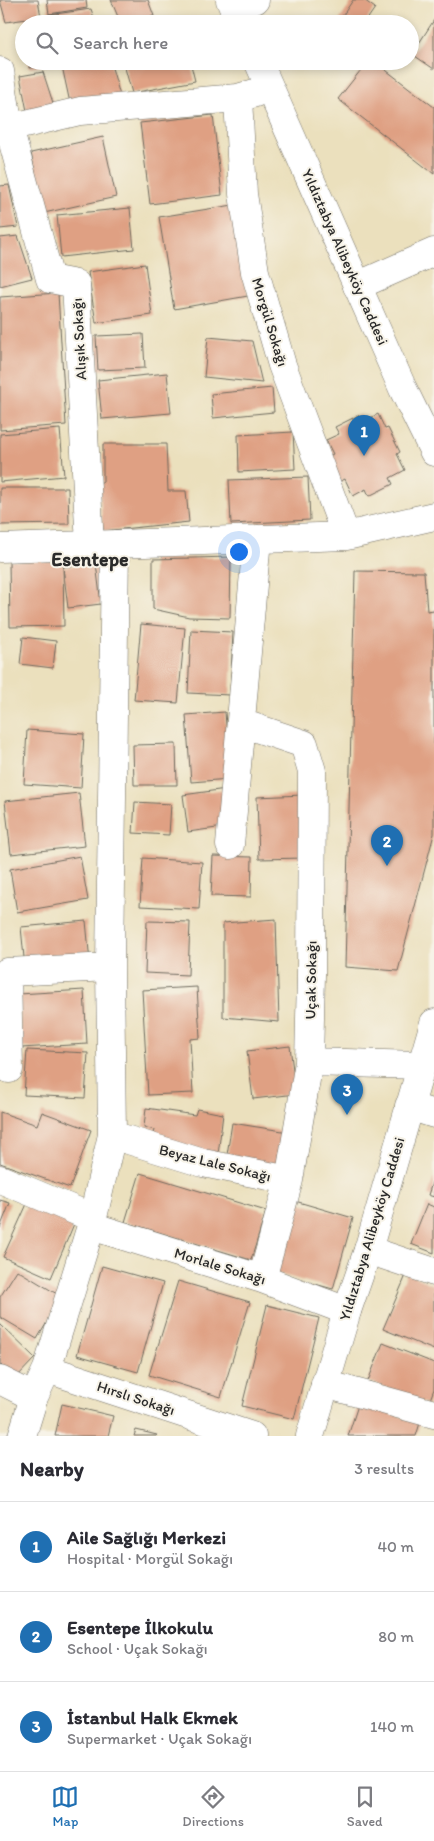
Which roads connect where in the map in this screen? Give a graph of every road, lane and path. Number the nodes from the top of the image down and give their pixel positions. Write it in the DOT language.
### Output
graph roads {
  1 [pos="262,70"];
  2 [pos="0,71"];
  3 [pos="271,90"];
  4 [pos="238,98"];
  5 [pos="4,129"];
  6 [pos="434,252"];
  7 [pos="358,286"];
  8 [pos="432,443"];
  9 [pos="434,516"];
  10 [pos="346,536"];
  11 [pos="257,539"];
  12 [pos="103,545"];
  13 [pos="0,548"];
  14 [pos="241,723"];
  15 [pos="230,846"];
  16 [pos="110,967"];
  17 [pos="434,1023"];
  18 [pos="309,1062"];
  19 [pos="421,1065"];
  20 [pos="9,1069"];
  21 [pos="421,1110"];
  22 [pos="112,1135"];
  23 [pos="0,1179"];
  24 [pos="289,1180"];
  25 [pos="92,1222"];
  26 [pos="368,1250"];
  27 [pos="434,1272"];
  28 [pos="262,1279"];
  29 [pos="347,1311"];
  30 [pos="47,1370"];
  31 [pos="0,1380"];
  32 [pos="325,1384"];
  33 [pos="34,1396"];
  34 [pos="434,1414"];
  35 [pos="22,1436"];
  36 [pos="252,1436"];
  37 [pos="310,1436"];
  1 -- 3 [label="street, Yıldıztabya Alibeyköy Caddesi"];
  2 -- 5 [label="street, Alışık Sokağı"];
  3 -- 4 [label="street"];
  3 -- 7 [label="street, Yıldıztabya Alibeyköy Caddesi"];
  4 -- 5 [label="street"];
  4 -- 10 [label="street, Morgül Sokağı"];
  5 -- 12 [label="street, Alışık Sokağı"];
  6 -- 7 [label="street"];
  7 -- 8 [label="street, Yıldıztabya Alibeyköy Caddesi"];
  9 -- 10 [label="street"];
  10 -- 11 [label="street"];
  11 -- 12 [label="street"];
  11 -- 14 [label="street"];
  12 -- 13 [label="street"];
  12 -- 16 [label="street"];
  14 -- 15 [label="street"];
  14 -- 18 [label="street, Uçak Sokağı"];
  16 -- 20 [label="street"];
  16 -- 22 [label="street"];
  17 -- 19 [label="street, Yıldıztabya Alibeyköy Caddesi"];
  18 -- 19 [label="street"];
  18 -- 24 [label="street, Uçak Sokağı"];
  19 -- 21 [label="street, Yıldıztabya Alibeyköy Caddesi"];
  21 -- 26 [label="street, Yıldıztabya Alibeyköy Caddesi"];
  22 -- 24 [label="street, Beyaz Lale Sokağı"];
  22 -- 25 [label="street"];
  23 -- 25 [label="street, Morlale Sokağı"];
  24 -- 28 [label="street, Uçak Sokağı"];
  25 -- 28 [label="street, Morlale Sokağı"];
  25 -- 30 [label="street"];
  26 -- 27 [label="street"];
  26 -- 29 [label="street, Yıldıztabya Alibeyköy Caddesi"];
  28 -- 29 [label="street, Morlale Sokağı"];
  29 -- 32 [label="street, Yıldıztabya Alibeyköy Caddesi"];
  30 -- 33 [label="street"];
  30 -- 36 [label="street, Hırslı Sokağı"];
  31 -- 33 [label="street"];
  32 -- 34 [label="street"];
  32 -- 37 [label="street, Yıldıztabya Alibeyköy Caddesi"];
  33 -- 35 [label="street"];
}
